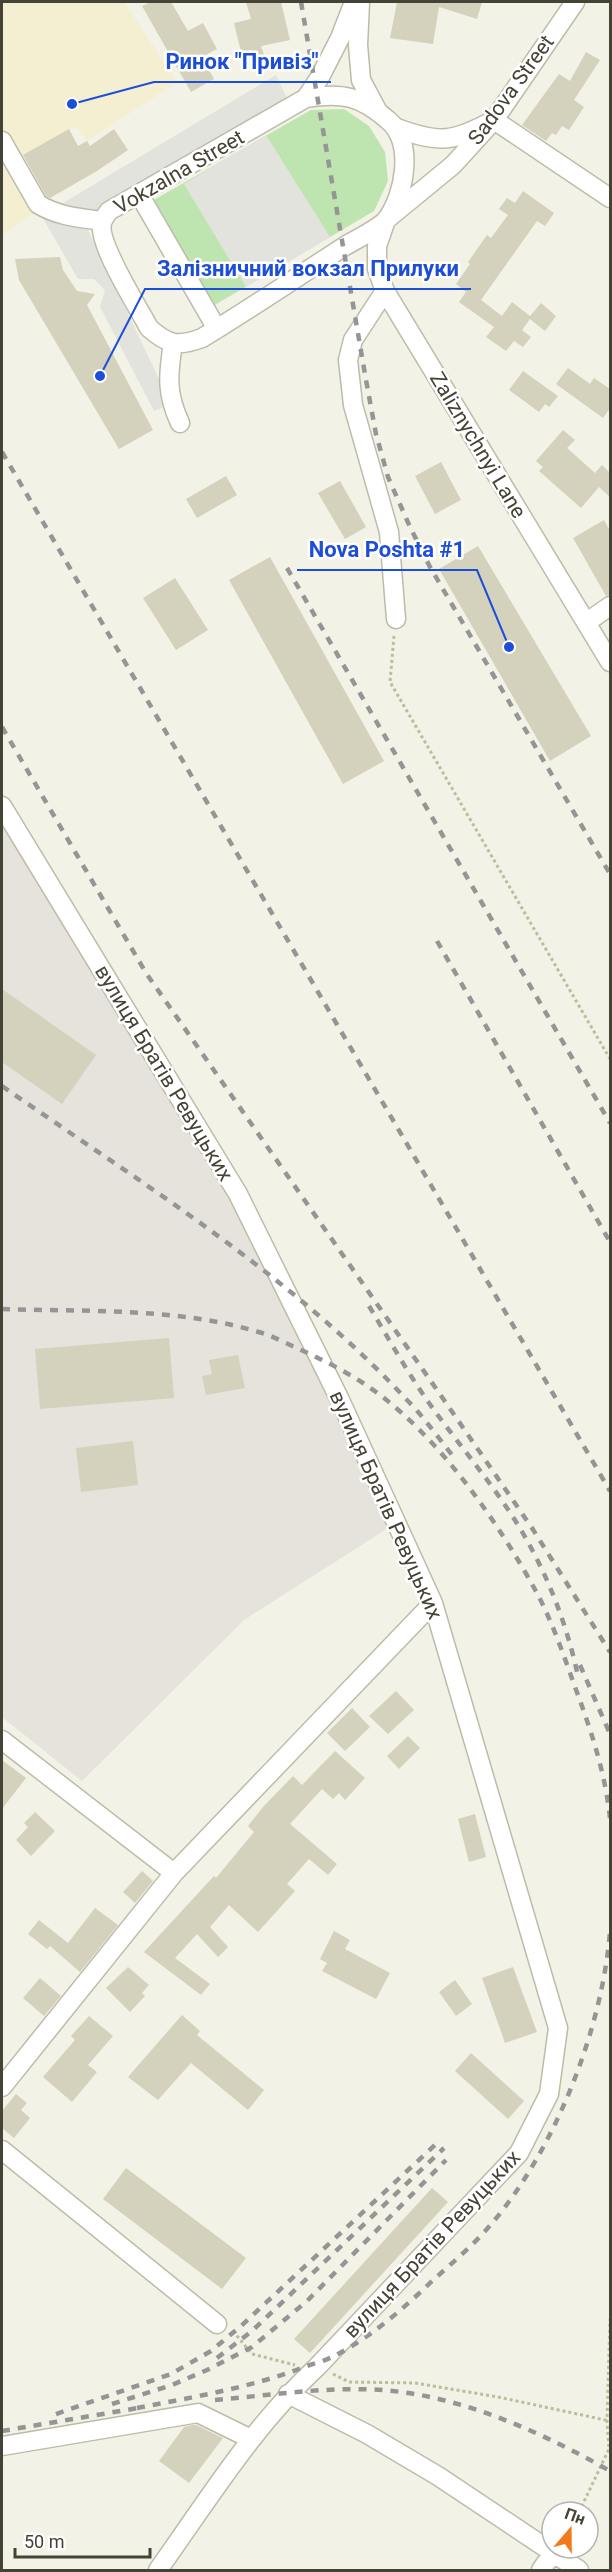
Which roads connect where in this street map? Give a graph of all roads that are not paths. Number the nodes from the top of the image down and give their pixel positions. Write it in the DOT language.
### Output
graph roads {
  1 [pos="354,2"];
  2 [pos="360,2"];
  3 [pos="575,2"];
  4 [pos="306,98"];
  5 [pos="377,110"];
  6 [pos="494,120"];
  7 [pos="397,128"];
  8 [pos="2,141"];
  9 [pos="139,194"];
  10 [pos="610,198"];
  11 [pos="386,220"];
  12 [pos="102,221"];
  13 [pos="385,291"];
  14 [pos="217,329"];
  15 [pos="173,343"];
  16 [pos="180,423"];
  17 [pos="610,606"];
  18 [pos="396,619"];
  19 [pos="587,622"];
  20 [pos="610,662"];
  21 [pos="2,806"];
  22 [pos="433,1603"];
  23 [pos="2,1740"];
  24 [pos="174,1873"];
  25 [pos="2,2087"];
  26 [pos="2,2150"];
  27 [pos="217,2324"];
  28 [pos="288,2394"];
  29 [pos="251,2439"];
  30 [pos="2,2446"];
  31 [pos="540,2545"];
  32 [pos="562,2560"];
  33 [pos="158,2571"];
  34 [pos="579,2571"];
  1 -- 4 [label="street, Vokzalna Street"];
  2 -- 5 [label="street"];
  3 -- 6 [label="street, Sadova Street"];
  4 -- 5 [label="street, Vokzalna Street"];
  4 -- 9 [label="street, Vokzalna Street"];
  5 -- 7 [label="street, Vokzalna Street"];
  6 -- 7 [label="street"];
  6 -- 10 [label="street"];
  6 -- 11 [label="street, Sadova Street"];
  7 -- 11 [label="street"];
  8 -- 12 [label="street"];
  9 -- 12 [label="street, Vokzalna Street"];
  9 -- 14 [label="street"];
  11 -- 13 [label="street, Zaliznychnyi Lane"];
  11 -- 14 [label="street"];
  12 -- 15 [label="street, Vokzalna Street"];
  13 -- 18 [label="street"];
  13 -- 19 [label="street, Zaliznychnyi Lane"];
  14 -- 15 [label="street"];
  15 -- 16 [label="street"];
  17 -- 19 [label="street"];
  19 -- 20 [label="street, Zaliznychnyi Lane"];
  21 -- 22 [label="street, вулиця Братів Ревуцьких"];
  22 -- 24 [label="street"];
  22 -- 28 [label="street, вулиця Братів Ревуцьких"];
  23 -- 24 [label="street"];
  24 -- 25 [label="street"];
  26 -- 27 [label="street"];
  28 -- 29 [label="street, вулиця Братів Ревуцьких"];
  28 -- 31 [label="street"];
  29 -- 30 [label="street"];
  29 -- 33 [label="street, вулиця Братів Ревуцьких"];
  32 -- 34 [label="street"];
}
